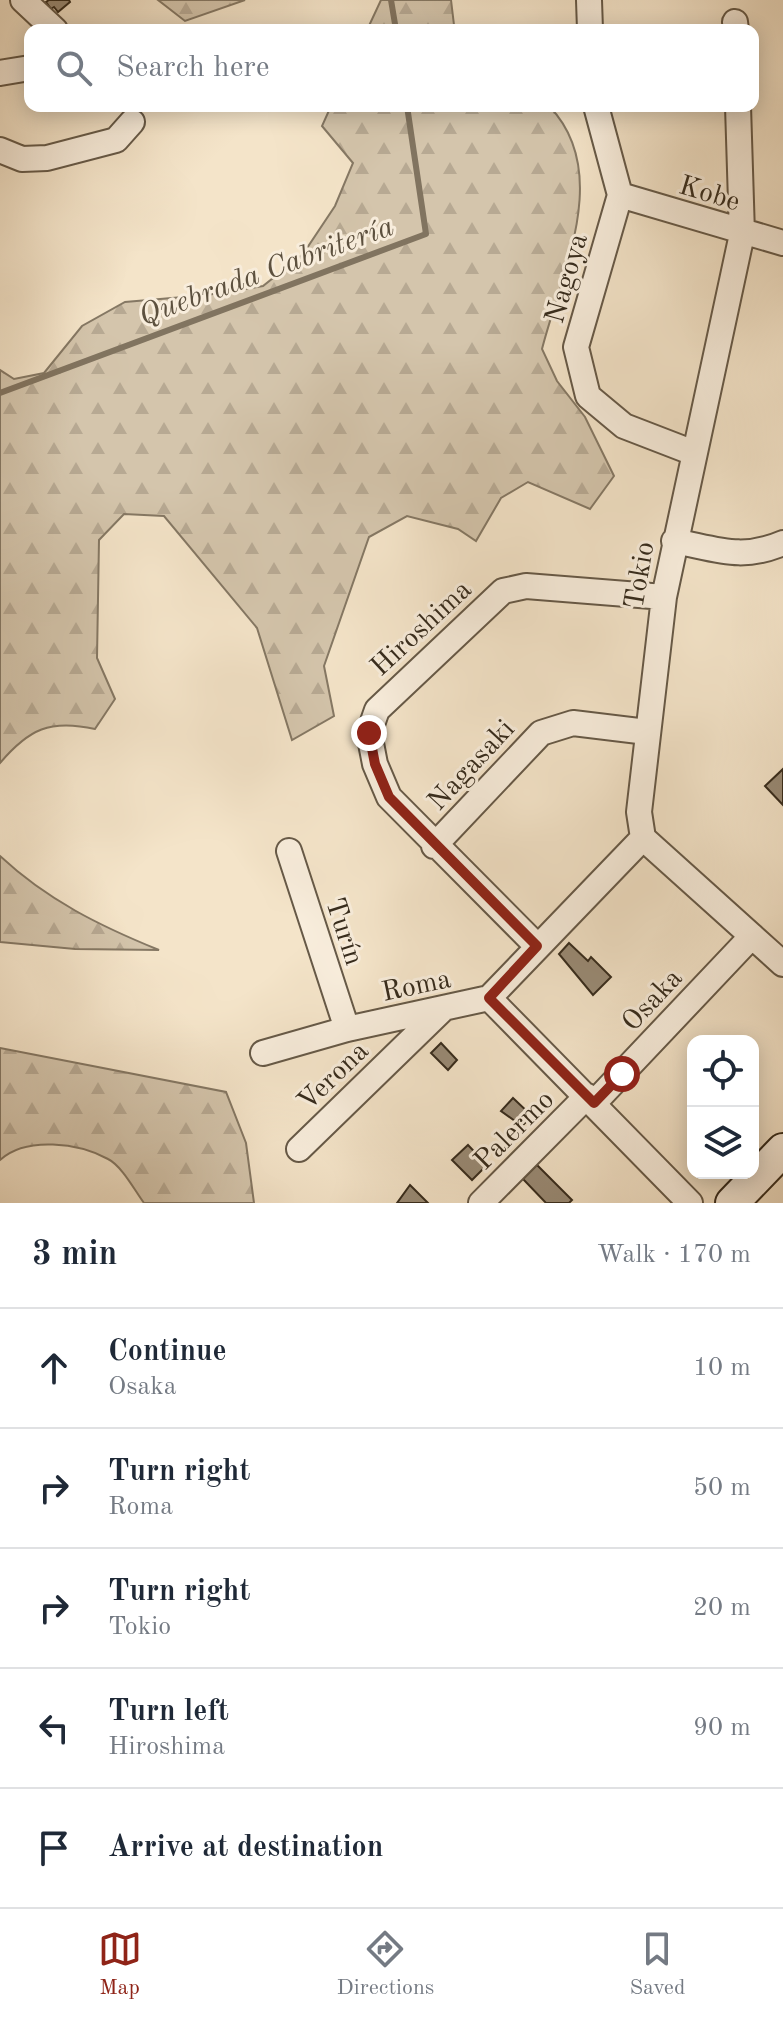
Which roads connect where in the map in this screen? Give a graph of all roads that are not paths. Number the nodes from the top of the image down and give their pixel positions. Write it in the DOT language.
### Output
graph roads {
  1 [pos="23,0"];
  2 [pos="589,0"];
  3 [pos="49,24"];
  4 [pos="590,24"];
  5 [pos="24,69"];
  6 [pos="0,73"];
  7 [pos="598,112"];
  8 [pos="738,112"];
  9 [pos="132,122"];
  10 [pos="0,150"];
  11 [pos="620,195"];
  12 [pos="742,234"];
  13 [pos="783,243"];
  14 [pos="694,453"];
  15 [pos="674,541"];
  16 [pos="783,543"];
  17 [pos="664,597"];
  18 [pos="647,732"];
  19 [pos="643,838"];
  20 [pos="434,846"];
  21 [pos="289,851"];
  22 [pos="752,936"];
  23 [pos="537,946"];
  24 [pos="783,964"];
  25 [pos="489,998"];
  26 [pos="441,1011"];
  27 [pos="347,1029"];
  28 [pos="263,1053"];
  29 [pos="591,1100"];
  30 [pos="299,1149"];
  31 [pos="779,1162"];
  32 [pos="481,1203"];
  33 [pos="690,1203"];
  34 [pos="732,1203"];
  1 -- 3 [label="street"];
  2 -- 4 [label="street"];
  5 -- 6 [label="street"];
  7 -- 11 [label="street"];
  8 -- 12 [label="street, Tokio"];
  9 -- 10 [label="street"];
  11 -- 12 [label="street, Kobe"];
  11 -- 14 [label="street, Nagoya"];
  12 -- 13 [label="street, Kobe"];
  12 -- 14 [label="street, Tokio"];
  14 -- 15 [label="street, Tokio"];
  15 -- 16 [label="street"];
  15 -- 17 [label="street, Tokio"];
  17 -- 18 [label="street, Tokio"];
  17 -- 20 [label="street, Hiroshima"];
  18 -- 19 [label="street, Tokio"];
  18 -- 20 [label="street, Nagasaki"];
  19 -- 22 [label="street"];
  19 -- 23 [label="street"];
  20 -- 23 [label="street, Hiroshima"];
  21 -- 27 [label="street, Turín"];
  22 -- 24 [label="street"];
  22 -- 29 [label="street, Osaka"];
  23 -- 25 [label="street"];
  25 -- 26 [label="street, Roma"];
  25 -- 29 [label="street, Roma"];
  26 -- 27 [label="street, Roma"];
  26 -- 30 [label="street, Verona"];
  27 -- 28 [label="street, Roma"];
  29 -- 32 [label="street, Palermo"];
  29 -- 33 [label="street, Roma"];
  31 -- 34 [label="main road"];
}
